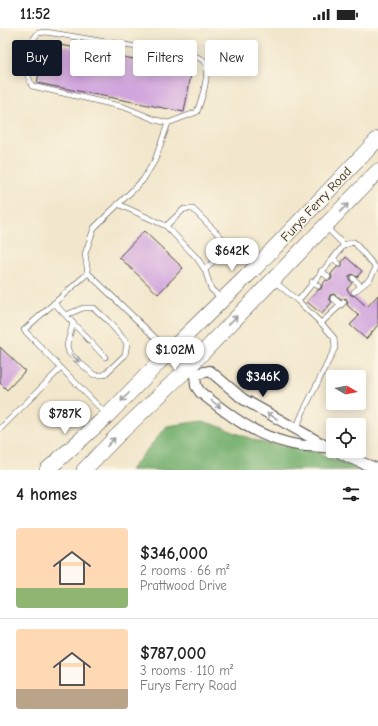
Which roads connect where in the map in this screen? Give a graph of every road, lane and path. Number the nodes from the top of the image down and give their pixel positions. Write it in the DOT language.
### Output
graph roads {
  1 [pos="168,123"];
  2 [pos="378,139"];
  3 [pos="378,171"];
  4 [pos="118,204"];
  5 [pos="166,226"];
  6 [pos="325,226"];
  7 [pos="344,245"];
  8 [pos="333,258"];
  9 [pos="339,264"];
  10 [pos="205,270"];
  11 [pos="322,271"];
  12 [pos="88,273"];
  13 [pos="328,277"];
  14 [pos="353,278"];
  15 [pos="272,280"];
  16 [pos="312,282"];
  17 [pos="318,286"];
  18 [pos="361,286"];
  19 [pos="354,292"];
  20 [pos="333,298"];
  21 [pos="223,300"];
  22 [pos="298,301"];
  23 [pos="54,303"];
  24 [pos="66,315"];
  25 [pos="73,323"];
  26 [pos="321,323"];
  27 [pos="170,351"];
  28 [pos="105,357"];
  29 [pos="61,368"];
  30 [pos="192,371"];
  31 [pos="107,416"];
  32 [pos="0,429"];
  33 [pos="296,429"];
  34 [pos="326,445"];
  35 [pos="326,448"];
  36 [pos="350,458"];
  37 [pos="378,469"];
  38 [pos="47,470"];
  39 [pos="84,470"];
  1 -- 1 [label="lane"];
  1 -- 4 [label="lane"];
  2 -- 21 [label="main road, Furys Ferry Road"];
  6 -- 3 [label="main road, Furys Ferry Road, one-way"];
  4 -- 5 [label="lane"];
  4 -- 12 [label="lane"];
  5 -- 10 [label="lane"];
  5 -- 10 [label="lane"];
  6 -- 7 [label="lane"];
  6 -- 15 [label="main road, Furys Ferry Road"];
  7 -- 8 [label="lane"];
  7 -- 18 [label="lane"];
  8 -- 9 [label="lane"];
  8 -- 11 [label="lane"];
  10 -- 21 [label="lane"];
  11 -- 13 [label="lane"];
  11 -- 16 [label="lane"];
  12 -- 23 [label="lane"];
  12 -- 27 [label="lane"];
  14 -- 18 [label="lane"];
  15 -- 22 [label="lane"];
  30 -- 15 [label="main road, Furys Ferry Road, one-way"];
  16 -- 17 [label="lane"];
  16 -- 22 [label="lane"];
  18 -- 19 [label="lane"];
  20 -- 26 [label="lane"];
  21 -- 27 [label="main road, Furys Ferry Road"];
  22 -- 26 [label="lane"];
  23 -- 24 [label="lane"];
  23 -- 29 [label="lane"];
  24 -- 25 [label="lane"];
  25 -- 24 [label="lane, one-way"];
  25 -- 28 [label="lane"];
  26 -- 33 [label="lane"];
  27 -- 30 [label="street"];
  27 -- 31 [label="main road, Furys Ferry Road, one-way"];
  29 -- 31 [label="lane"];
  29 -- 32 [label="lane"];
  33 -- 30 [label="street, one-way"];
  30 -- 35 [label="street, one-way"];
  39 -- 30 [label="main road, Furys Ferry Road, one-way"];
  31 -- 38 [label="main road, Furys Ferry Road"];
  33 -- 34 [label="street"];
  36 -- 37 [label="street"];
}
